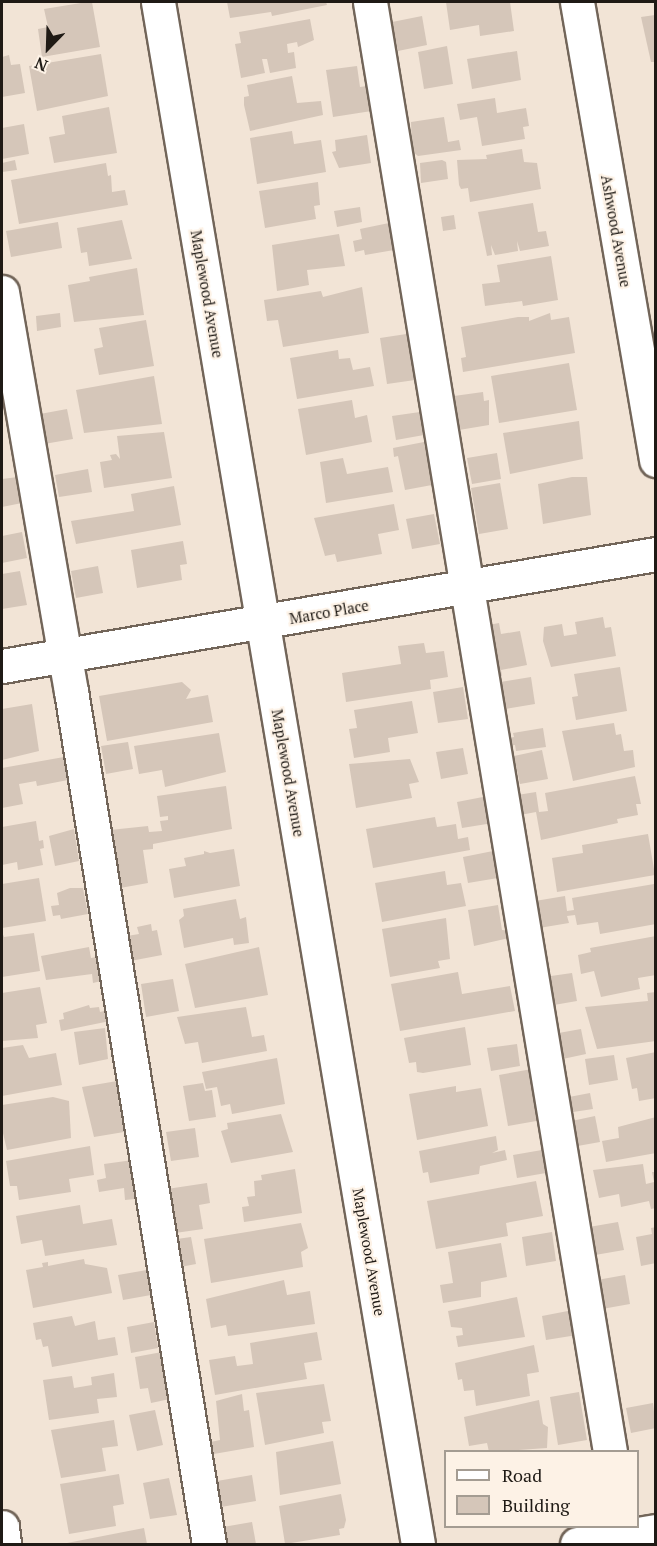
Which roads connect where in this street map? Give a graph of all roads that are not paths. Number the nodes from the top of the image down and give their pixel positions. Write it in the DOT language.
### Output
graph roads {
  1 [pos="158,2"];
  2 [pos="370,2"];
  3 [pos="577,2"];
  4 [pos="2,292"];
  5 [pos="656,460"];
  6 [pos="656,554"];
  7 [pos="469,586"];
  8 [pos="263,623"];
  9 [pos="65,654"];
  10 [pos="2,666"];
  11 [pos="610,1450"];
  12 [pos="2,1527"];
  13 [pos="656,1531"];
  14 [pos="623,1536"];
  15 [pos="4,1545"];
  16 [pos="208,1545"];
  17 [pos="418,1545"];
  18 [pos="577,1545"];
  1 -- 8 [label="street, Maplewood Avenue"];
  2 -- 7 [label="street"];
  3 -- 5 [label="street, Ashwood Avenue"];
  4 -- 9 [label="street"];
  6 -- 7 [label="street, Marco Place"];
  7 -- 8 [label="street, Marco Place"];
  7 -- 11 [label="street"];
  8 -- 9 [label="street, Marco Place"];
  8 -- 17 [label="street, Maplewood Avenue"];
  9 -- 10 [label="street, Marco Place"];
  9 -- 16 [label="street"];
  12 -- 15 [label="street"];
  13 -- 14 [label="street"];
  14 -- 18 [label="street"];
}
